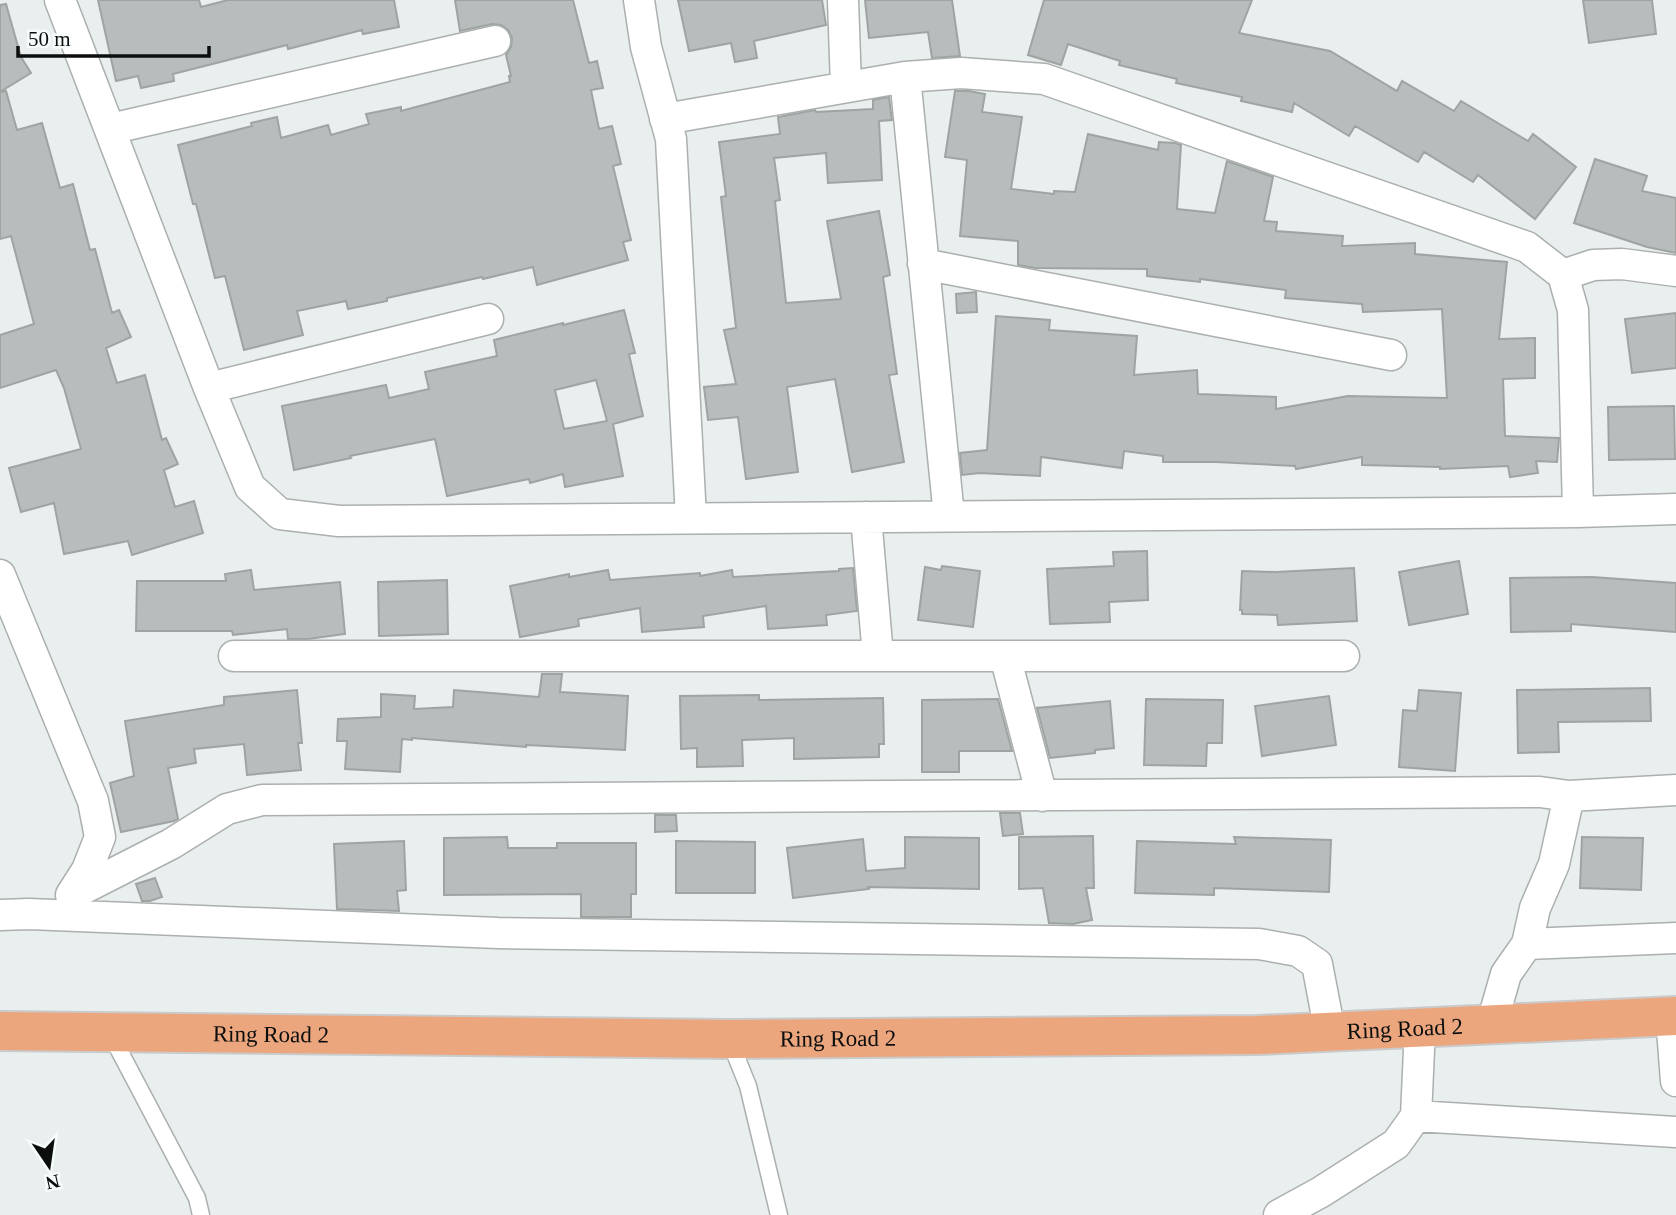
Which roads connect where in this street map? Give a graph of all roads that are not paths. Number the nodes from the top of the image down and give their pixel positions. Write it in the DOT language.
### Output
graph roads {
  1 [pos="60,0"];
  2 [pos="639,0"];
  3 [pos="843,0"];
  4 [pos="495,41"];
  5 [pos="905,77"];
  6 [pos="846,87"];
  7 [pos="666,119"];
  8 [pos="110,129"];
  9 [pos="923,264"];
  10 [pos="1676,271"];
  11 [pos="1563,275"];
  12 [pos="488,319"];
  13 [pos="1391,355"];
  14 [pos="209,388"];
  15 [pos="1676,509"];
  16 [pos="1578,512"];
  17 [pos="949,516"];
  18 [pos="866,517"];
  19 [pos="691,518"];
  20 [pos="0,575"];
  21 [pos="234,656"];
  22 [pos="878,656"];
  23 [pos="1005,656"];
  24 [pos="1344,656"];
  25 [pos="1676,790"];
  26 [pos="1041,796"];
  27 [pos="1569,796"];
  28 [pos="72,894"];
  29 [pos="14,914"];
  30 [pos="1676,938"];
  31 [pos="1527,944"];
  32 [pos="1674,1016"];
  33 [pos="1492,1023"];
  34 [pos="1419,1028"];
  35 [pos="0,1031"];
  36 [pos="1330,1032"];
  37 [pos="110,1033"];
  38 [pos="729,1039"];
  39 [pos="1676,1081"];
  40 [pos="1416,1116"];
  41 [pos="1676,1132"];
  42 [pos="201,1215"];
  43 [pos="779,1215"];
  44 [pos="1279,1215"];
  1 -- 8 [label="street"];
  2 -- 7 [label="street"];
  3 -- 6 [label="street"];
  4 -- 8 [label="street"];
  5 -- 6 [label="street"];
  5 -- 9 [label="street"];
  5 -- 11 [label="street"];
  6 -- 7 [label="street"];
  7 -- 19 [label="street"];
  8 -- 14 [label="street"];
  9 -- 13 [label="street"];
  9 -- 17 [label="street"];
  10 -- 11 [label="street"];
  11 -- 16 [label="street"];
  12 -- 14 [label="street"];
  14 -- 19 [label="street"];
  15 -- 16 [label="street"];
  16 -- 17 [label="street"];
  17 -- 18 [label="street"];
  18 -- 19 [label="street"];
  18 -- 22 [label="street"];
  20 -- 28 [label="street"];
  21 -- 22 [label="street"];
  22 -- 23 [label="street"];
  23 -- 24 [label="street"];
  23 -- 26 [label="street"];
  25 -- 27 [label="street"];
  26 -- 27 [label="street"];
  26 -- 28 [label="street"];
  27 -- 31 [label="street"];
  28 -- 29 [label="street"];
  29 -- 36 [label="street"];
  30 -- 31 [label="street"];
  31 -- 33 [label="street"];
  32 -- 33 [label="main road, Ring Road 2"];
  32 -- 39 [label="street"];
  33 -- 34 [label="main road, Ring Road 2"];
  34 -- 36 [label="main road, Ring Road 2"];
  34 -- 40 [label="street"];
  35 -- 37 [label="main road, Ring Road 2"];
  36 -- 38 [label="main road, Ring Road 2"];
  37 -- 38 [label="main road, Ring Road 2"];
  37 -- 42 [label="lane"];
  38 -- 43 [label="lane"];
  40 -- 41 [label="street"];
  40 -- 44 [label="street"];
}
